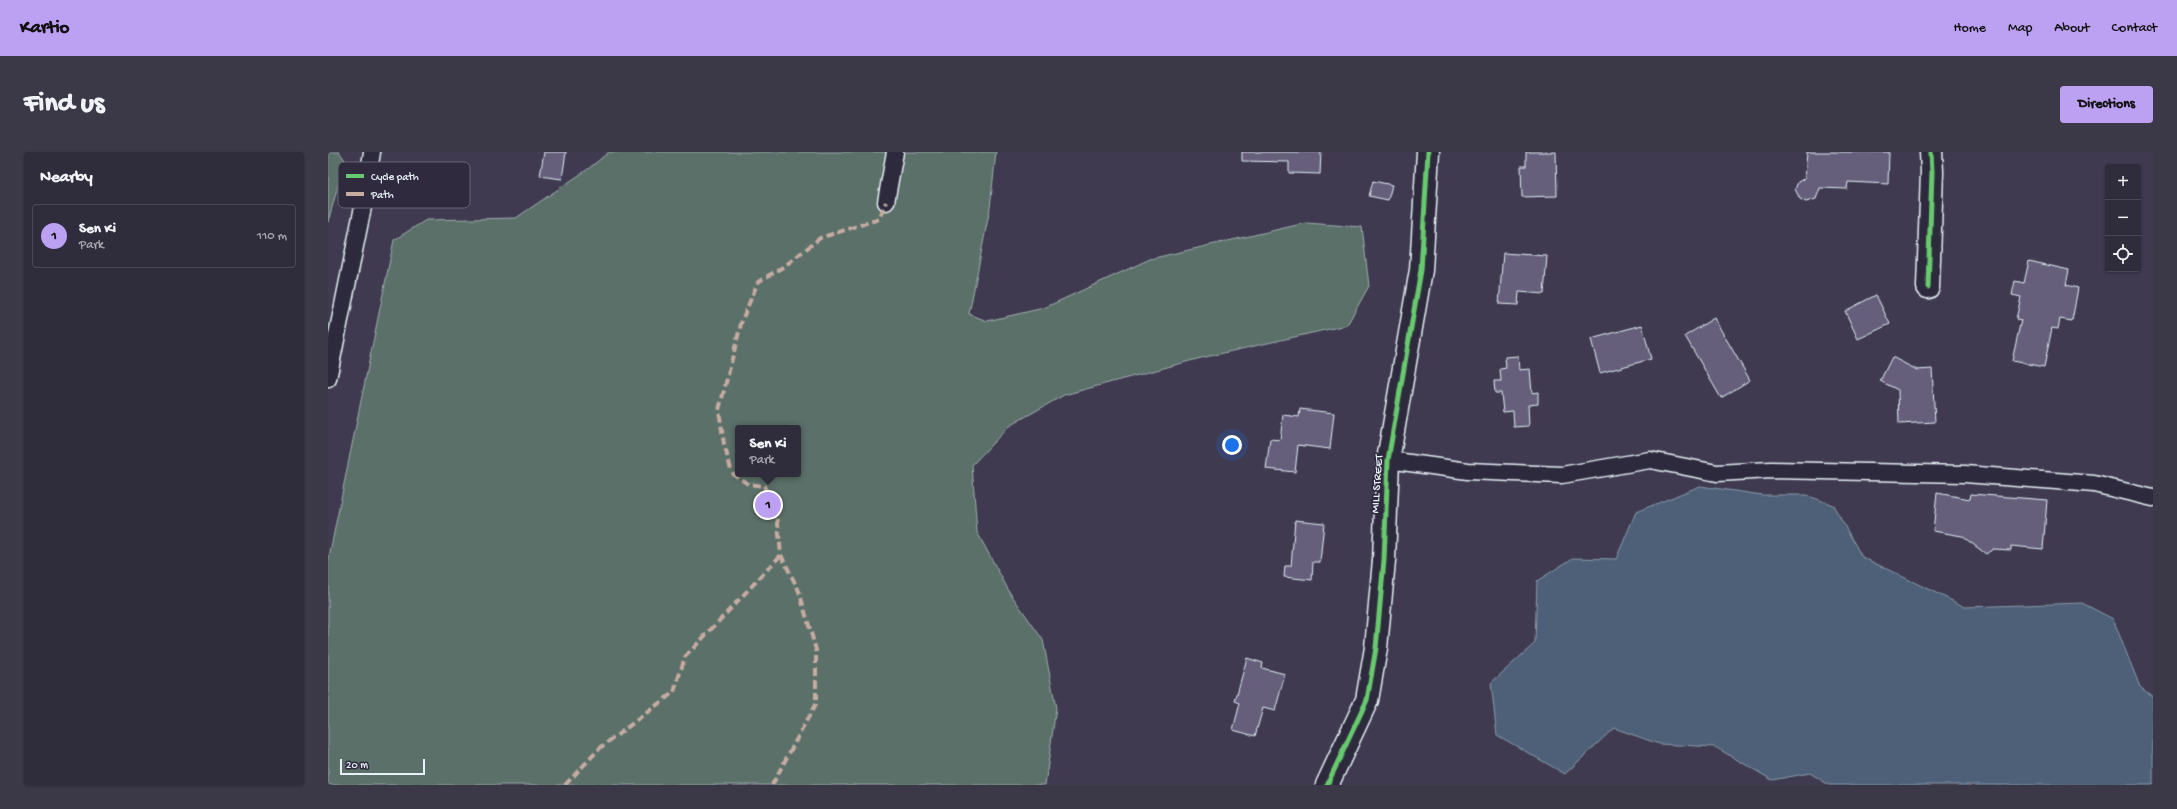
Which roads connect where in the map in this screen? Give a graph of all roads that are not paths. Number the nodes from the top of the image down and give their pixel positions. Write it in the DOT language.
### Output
graph roads {
  1 [pos="372,152"];
  2 [pos="895,152"];
  3 [pos="1428,152"];
  4 [pos="1931,152"];
  5 [pos="370,162"];
  6 [pos="886,202"];
  7 [pos="363,208"];
  8 [pos="1928,288"];
  9 [pos="328,379"];
  10 [pos="1388,460"];
  11 [pos="2153,498"];
  12 [pos="1327,785"];
  1 -- 5 [label="lane"];
  2 -- 6 [label="lane"];
  3 -- 10 [label="street, MILL STREET"];
  4 -- 8 [label="street"];
  7 -- 9 [label="lane"];
  10 -- 11 [label="lane"];
  10 -- 12 [label="street, MILL STREET"];
}
